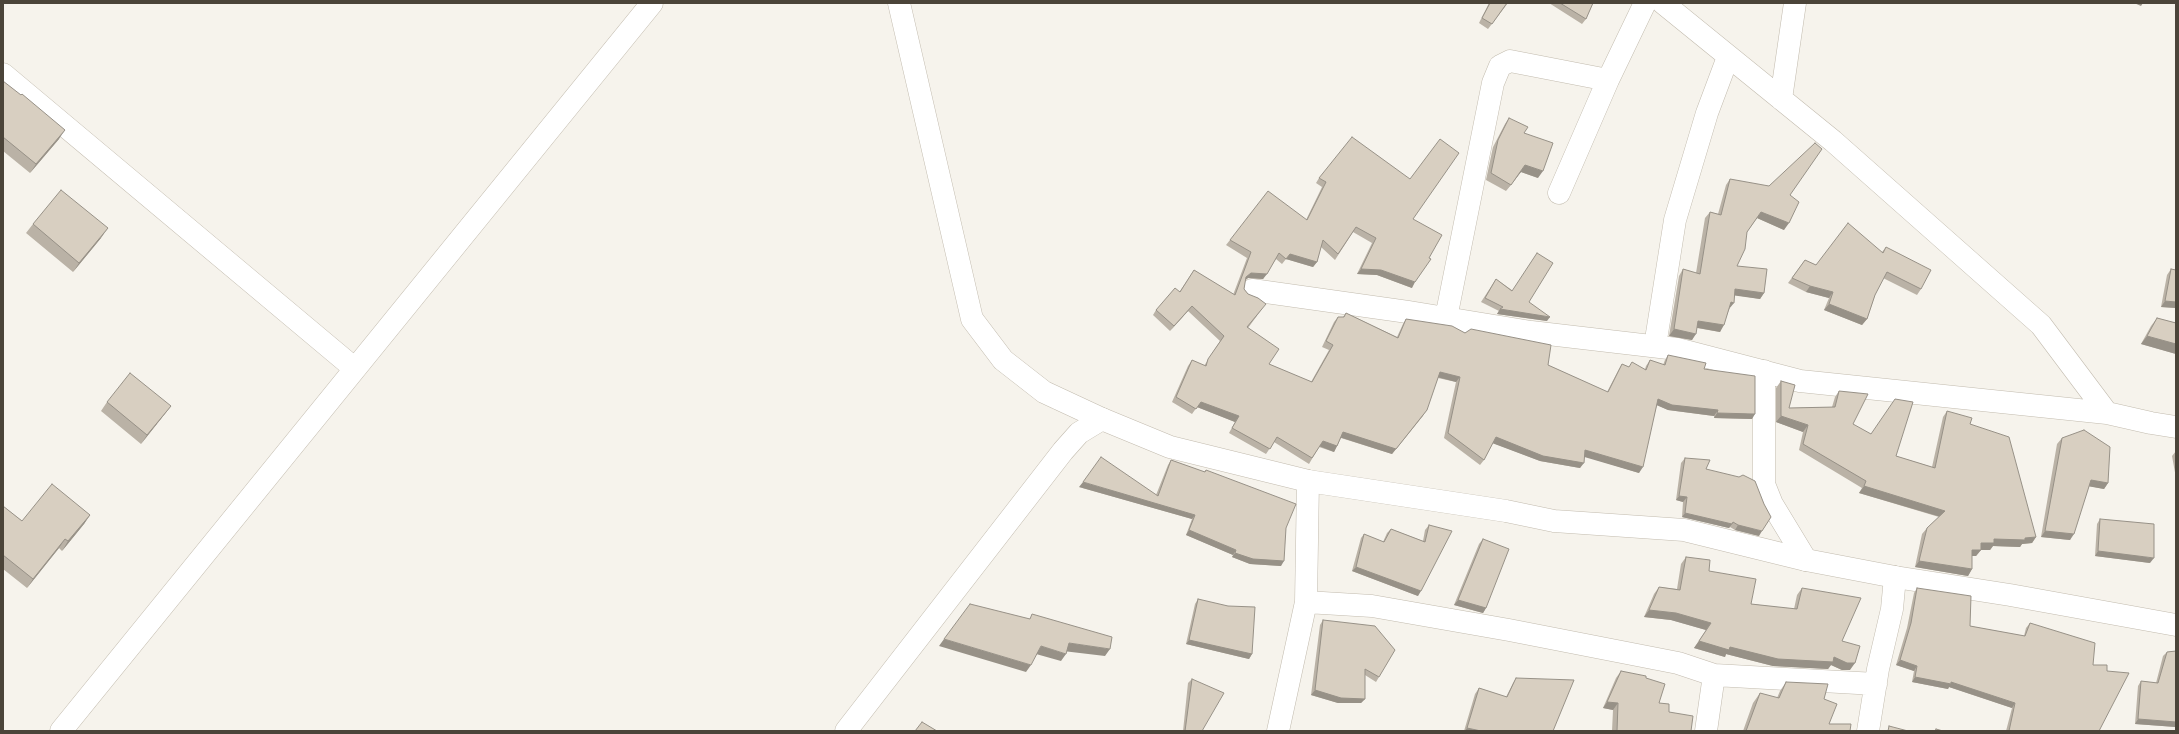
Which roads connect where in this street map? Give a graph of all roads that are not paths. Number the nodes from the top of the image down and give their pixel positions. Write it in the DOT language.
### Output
graph roads {
  1 [pos="652,3"];
  2 [pos="899,3"];
  3 [pos="1645,3"];
  4 [pos="1663,3"];
  5 [pos="1795,3"];
  6 [pos="1728,57"];
  7 [pos="3,74"];
  8 [pos="1608,80"];
  9 [pos="1781,100"];
  10 [pos="1559,193"];
  11 [pos="1252,290"];
  12 [pos="1446,318"];
  13 [pos="1655,346"];
  14 [pos="354,368"];
  15 [pos="1764,372"];
  16 [pos="2107,413"];
  17 [pos="1102,419"];
  18 [pos="2176,427"];
  19 [pos="1308,481"];
  20 [pos="1806,560"];
  21 [pos="1895,578"];
  22 [pos="1306,602"];
  23 [pos="2176,624"];
  24 [pos="1714,675"];
  25 [pos="1876,684"];
  26 [pos="61,731"];
  27 [pos="846,731"];
  28 [pos="1278,731"];
  29 [pos="1706,731"];
  30 [pos="1868,731"];
  1 -- 14 [label="street"];
  2 -- 17 [label="street"];
  3 -- 8 [label="street"];
  4 -- 6 [label="street"];
  5 -- 9 [label="street"];
  6 -- 9 [label="street"];
  6 -- 13 [label="street"];
  7 -- 14 [label="street"];
  8 -- 10 [label="street"];
  8 -- 12 [label="street"];
  9 -- 16 [label="street"];
  11 -- 12 [label="street"];
  12 -- 13 [label="street"];
  13 -- 15 [label="street"];
  14 -- 26 [label="street"];
  15 -- 16 [label="street"];
  15 -- 20 [label="street"];
  16 -- 18 [label="street"];
  17 -- 19 [label="street"];
  17 -- 27 [label="street"];
  19 -- 20 [label="street"];
  19 -- 22 [label="street"];
  20 -- 21 [label="street"];
  21 -- 23 [label="street"];
  21 -- 25 [label="street"];
  22 -- 24 [label="street"];
  22 -- 28 [label="street"];
  24 -- 25 [label="street"];
  24 -- 29 [label="street"];
  25 -- 30 [label="street"];
}
